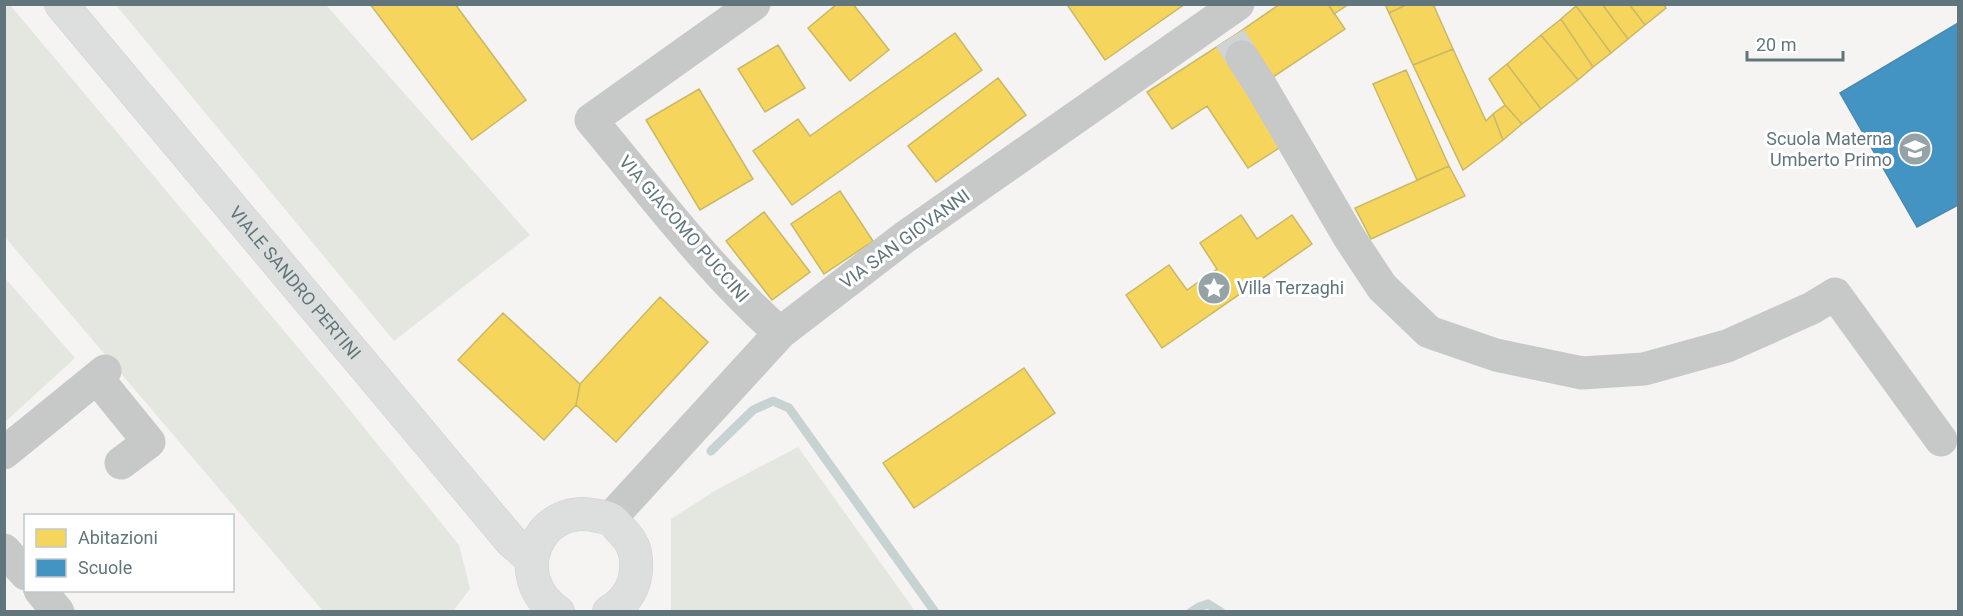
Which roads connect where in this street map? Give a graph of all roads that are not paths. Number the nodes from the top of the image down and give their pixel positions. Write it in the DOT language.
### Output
graph roads {
  1 [pos="61,4"];
  2 [pos="754,4"];
  3 [pos="1232,30"];
  4 [pos="780,333"];
  5 [pos="1941,440"];
  6 [pos="4,453"];
  7 [pos="122,463"];
  8 [pos="610,519"];
  9 [pos="4,550"];
  10 [pos="532,559"];
  11 [pos="24,572"];
  12 [pos="41,592"];
  13 [pos="548,609"];
  14 [pos="616,610"];
  15 [pos="58,612"];
  1 -- 10 [label="main road, VIALE SANDRO PERTINI"];
  2 -- 4 [label="street, VIA GIACOMO PUCCINI"];
  3 -- 4 [label="street, VIA SAN GIOVANNI"];
  3 -- 5 [label="street"];
  4 -- 8 [label="street, VIA SAN GIOVANNI"];
  6 -- 7 [label="street"];
  8 -- 10 [label="main road"];
  8 -- 14 [label="main road"];
  9 -- 11 [label="street"];
  10 -- 13 [label="main road"];
  12 -- 15 [label="street"];
}
